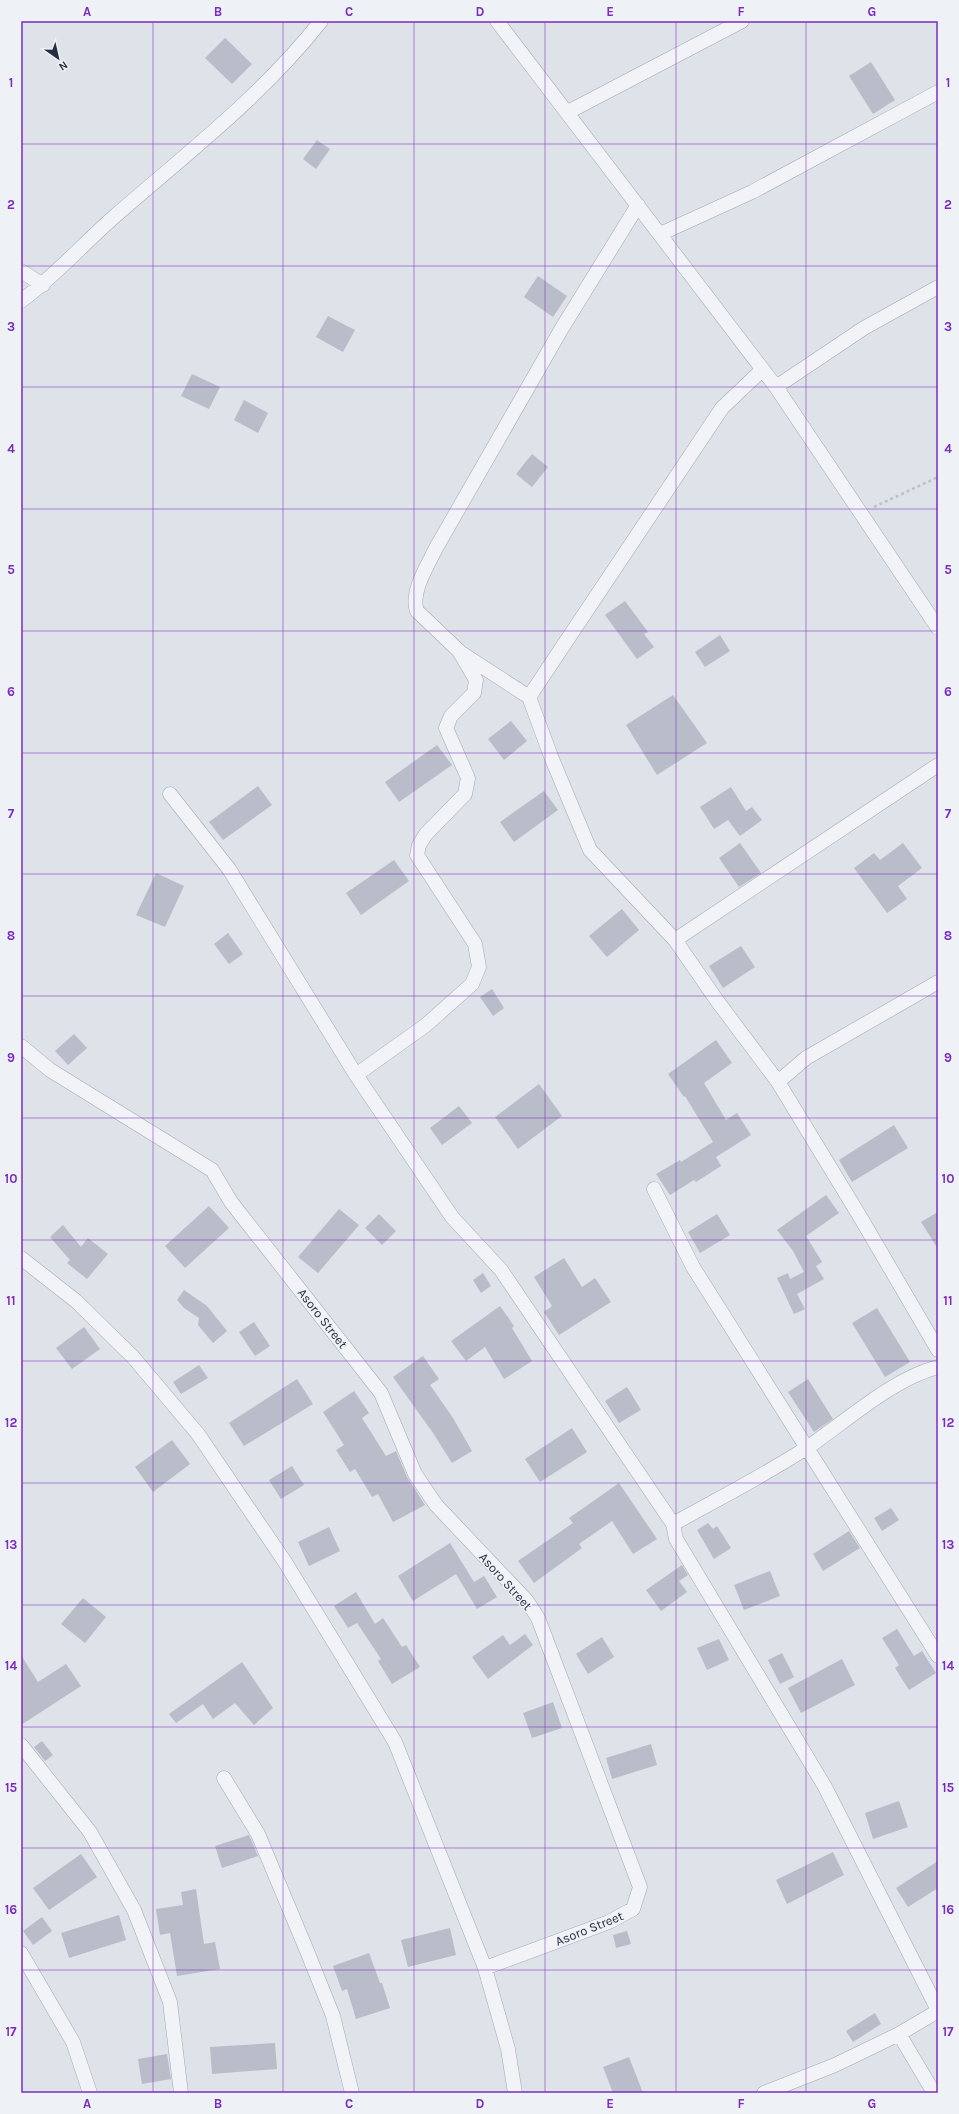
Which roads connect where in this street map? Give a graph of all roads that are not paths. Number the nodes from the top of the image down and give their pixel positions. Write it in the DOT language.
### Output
graph roads {
  1 [pos="321,21"];
  2 [pos="497,21"];
  3 [pos="742,21"];
  4 [pos="938,92"];
  5 [pos="568,112"];
  6 [pos="638,205"];
  7 [pos="660,234"];
  8 [pos="21,271"];
  9 [pos="43,285"];
  10 [pos="938,287"];
  11 [pos="21,301"];
  12 [pos="762,370"];
  13 [pos="776,387"];
  14 [pos="938,628"];
  15 [pos="459,651"];
  16 [pos="529,697"];
  17 [pos="938,765"];
  18 [pos="170,794"];
  19 [pos="675,940"];
  20 [pos="938,982"];
  21 [pos="21,1046"];
  22 [pos="356,1076"];
  23 [pos="778,1082"];
  24 [pos="654,1189"];
  25 [pos="21,1258"];
  26 [pos="938,1350"];
  27 [pos="938,1367"];
  28 [pos="808,1447"];
  29 [pos="673,1524"];
  30 [pos="938,1656"];
  31 [pos="21,1745"];
  32 [pos="224,1778"];
  33 [pos="21,1953"];
  34 [pos="485,1968"];
  35 [pos="938,2010"];
  36 [pos="899,2034"];
  37 [pos="90,2093"];
  38 [pos="181,2093"];
  39 [pos="352,2093"];
  40 [pos="514,2093"];
  41 [pos="764,2093"];
  42 [pos="934,2093"];
  1 -- 9 [label="street"];
  2 -- 5 [label="street"];
  3 -- 5 [label="street"];
  4 -- 7 [label="street"];
  5 -- 6 [label="street"];
  6 -- 7 [label="street"];
  6 -- 15 [label="street"];
  7 -- 12 [label="street"];
  8 -- 9 [label="street"];
  9 -- 11 [label="street"];
  10 -- 13 [label="street"];
  12 -- 13 [label="street"];
  12 -- 16 [label="street"];
  13 -- 14 [label="street"];
  15 -- 16 [label="street"];
  15 -- 22 [label="street"];
  16 -- 19 [label="street"];
  17 -- 19 [label="street"];
  18 -- 22 [label="street"];
  19 -- 23 [label="street"];
  20 -- 23 [label="street"];
  21 -- 34 [label="street, Asoro Street"];
  22 -- 29 [label="street"];
  23 -- 26 [label="street"];
  24 -- 28 [label="street"];
  25 -- 34 [label="street"];
  27 -- 28 [label="street"];
  28 -- 29 [label="street"];
  28 -- 30 [label="street"];
  29 -- 35 [label="street"];
  31 -- 38 [label="street"];
  32 -- 39 [label="street"];
  33 -- 37 [label="street"];
  34 -- 40 [label="street"];
  35 -- 36 [label="street"];
  36 -- 41 [label="street"];
  36 -- 42 [label="street"];
}
